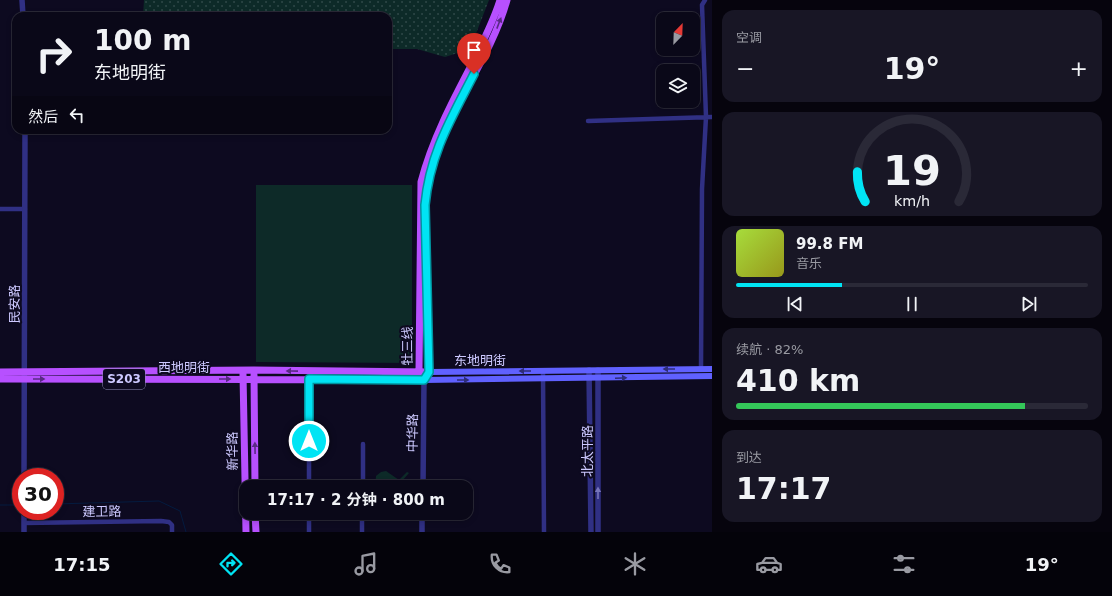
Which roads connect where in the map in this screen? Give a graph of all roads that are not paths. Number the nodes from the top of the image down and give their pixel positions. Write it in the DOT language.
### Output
graph roads {
  1 [pos="22,0"];
  2 [pos="500,0"];
  3 [pos="507,0"];
  4 [pos="705,0"];
  5 [pos="22,12"];
  6 [pos="709,117"];
  7 [pos="588,121"];
  8 [pos="24,134"];
  9 [pos="0,209"];
  10 [pos="25,209"];
  11 [pos="701,369"];
  12 [pos="248,370"];
  13 [pos="589,370"];
  14 [pos="598,370"];
  15 [pos="543,371"];
  16 [pos="0,372"];
  17 [pos="419,372"];
  18 [pos="429,372"];
  19 [pos="710,373"];
  20 [pos="25,375"];
  21 [pos="0,379"];
  22 [pos="248,379"];
  23 [pos="309,379"];
  24 [pos="543,379"];
  25 [pos="589,379"];
  26 [pos="598,379"];
  27 [pos="424,380"];
  28 [pos="363,444"];
  29 [pos="24,468"];
  30 [pos="255,480"];
  31 [pos="309,480"];
  32 [pos="363,480"];
  33 [pos="423,480"];
  34 [pos="256,520"];
  35 [pos="309,520"];
  36 [pos="362,520"];
  37 [pos="422,520"];
  38 [pos="24,523"];
  39 [pos="24,532"];
  40 [pos="172,532"];
  41 [pos="246,532"];
  42 [pos="256,532"];
  43 [pos="309,532"];
  44 [pos="362,532"];
  45 [pos="422,532"];
  46 [pos="544,532"];
  47 [pos="591,532"];
  48 [pos="598,532"];
  1 -- 5 [label="street"];
  2 -- 17 [label="main road, 牡三线"];
  18 -- 3 [label="main road, 牡三线, one-way"];
  4 -- 6 [label="street"];
  6 -- 7 [label="street"];
  6 -- 11 [label="street"];
  8 -- 10 [label="street, 民安路"];
  9 -- 10 [label="street"];
  10 -- 20 [label="street, 民安路"];
  11 -- 14 [label="main road, 东地明街, one-way"];
  11 -- 19 [label="main road, 东地明街"];
  17 -- 12 [label="main road, 东地明街 / S203, one-way"];
  12 -- 20 [label="main road, 西地明街 / S203"];
  12 -- 22 [label="main road, 新华路"];
  12 -- 22 [label="main road"];
  13 -- 14 [label="main road, 东地明街"];
  13 -- 15 [label="main road, 东地明街"];
  13 -- 25 [label="street, 北太平路"];
  14 -- 26 [label="street, 北太平路"];
  15 -- 18 [label="main road, 东地明街, one-way"];
  15 -- 24 [label="street"];
  16 -- 20 [label="main road, 西地明街 / S203"];
  17 -- 18 [label="main road, 东地明街 / S203"];
  17 -- 27 [label="main road, 牡三线"];
  18 -- 27 [label="main road, 牡三线"];
  26 -- 19 [label="main road, 东地明街, one-way"];
  20 -- 21 [label="main road, 西地明街 / S203"];
  20 -- 22 [label="main road, 西地明街 / S203, one-way"];
  20 -- 29 [label="street, 民安路"];
  22 -- 23 [label="main road, 东地明街 / S203"];
  30 -- 22 [label="main road, one-way"];
  22 -- 41 [label="main road, 新华路"];
  23 -- 27 [label="main road, 东地明街 / S203"];
  23 -- 31 [label="street"];
  24 -- 25 [label="main road, 东地明街"];
  27 -- 24 [label="main road, 东地明街, one-way"];
  24 -- 46 [label="street"];
  25 -- 26 [label="main road, 东地明街"];
  25 -- 47 [label="street, 北太平路"];
  48 -- 26 [label="street, 北太平路, one-way"];
  27 -- 33 [label="street, 中华路"];
  28 -- 32 [label="street"];
  34 -- 42 [label="main road"];
  35 -- 43 [label="street"];
  36 -- 44 [label="street"];
  37 -- 45 [label="street"];
  38 -- 39 [label="street"];
  38 -- 40 [label="street, 建卫路"];
}
